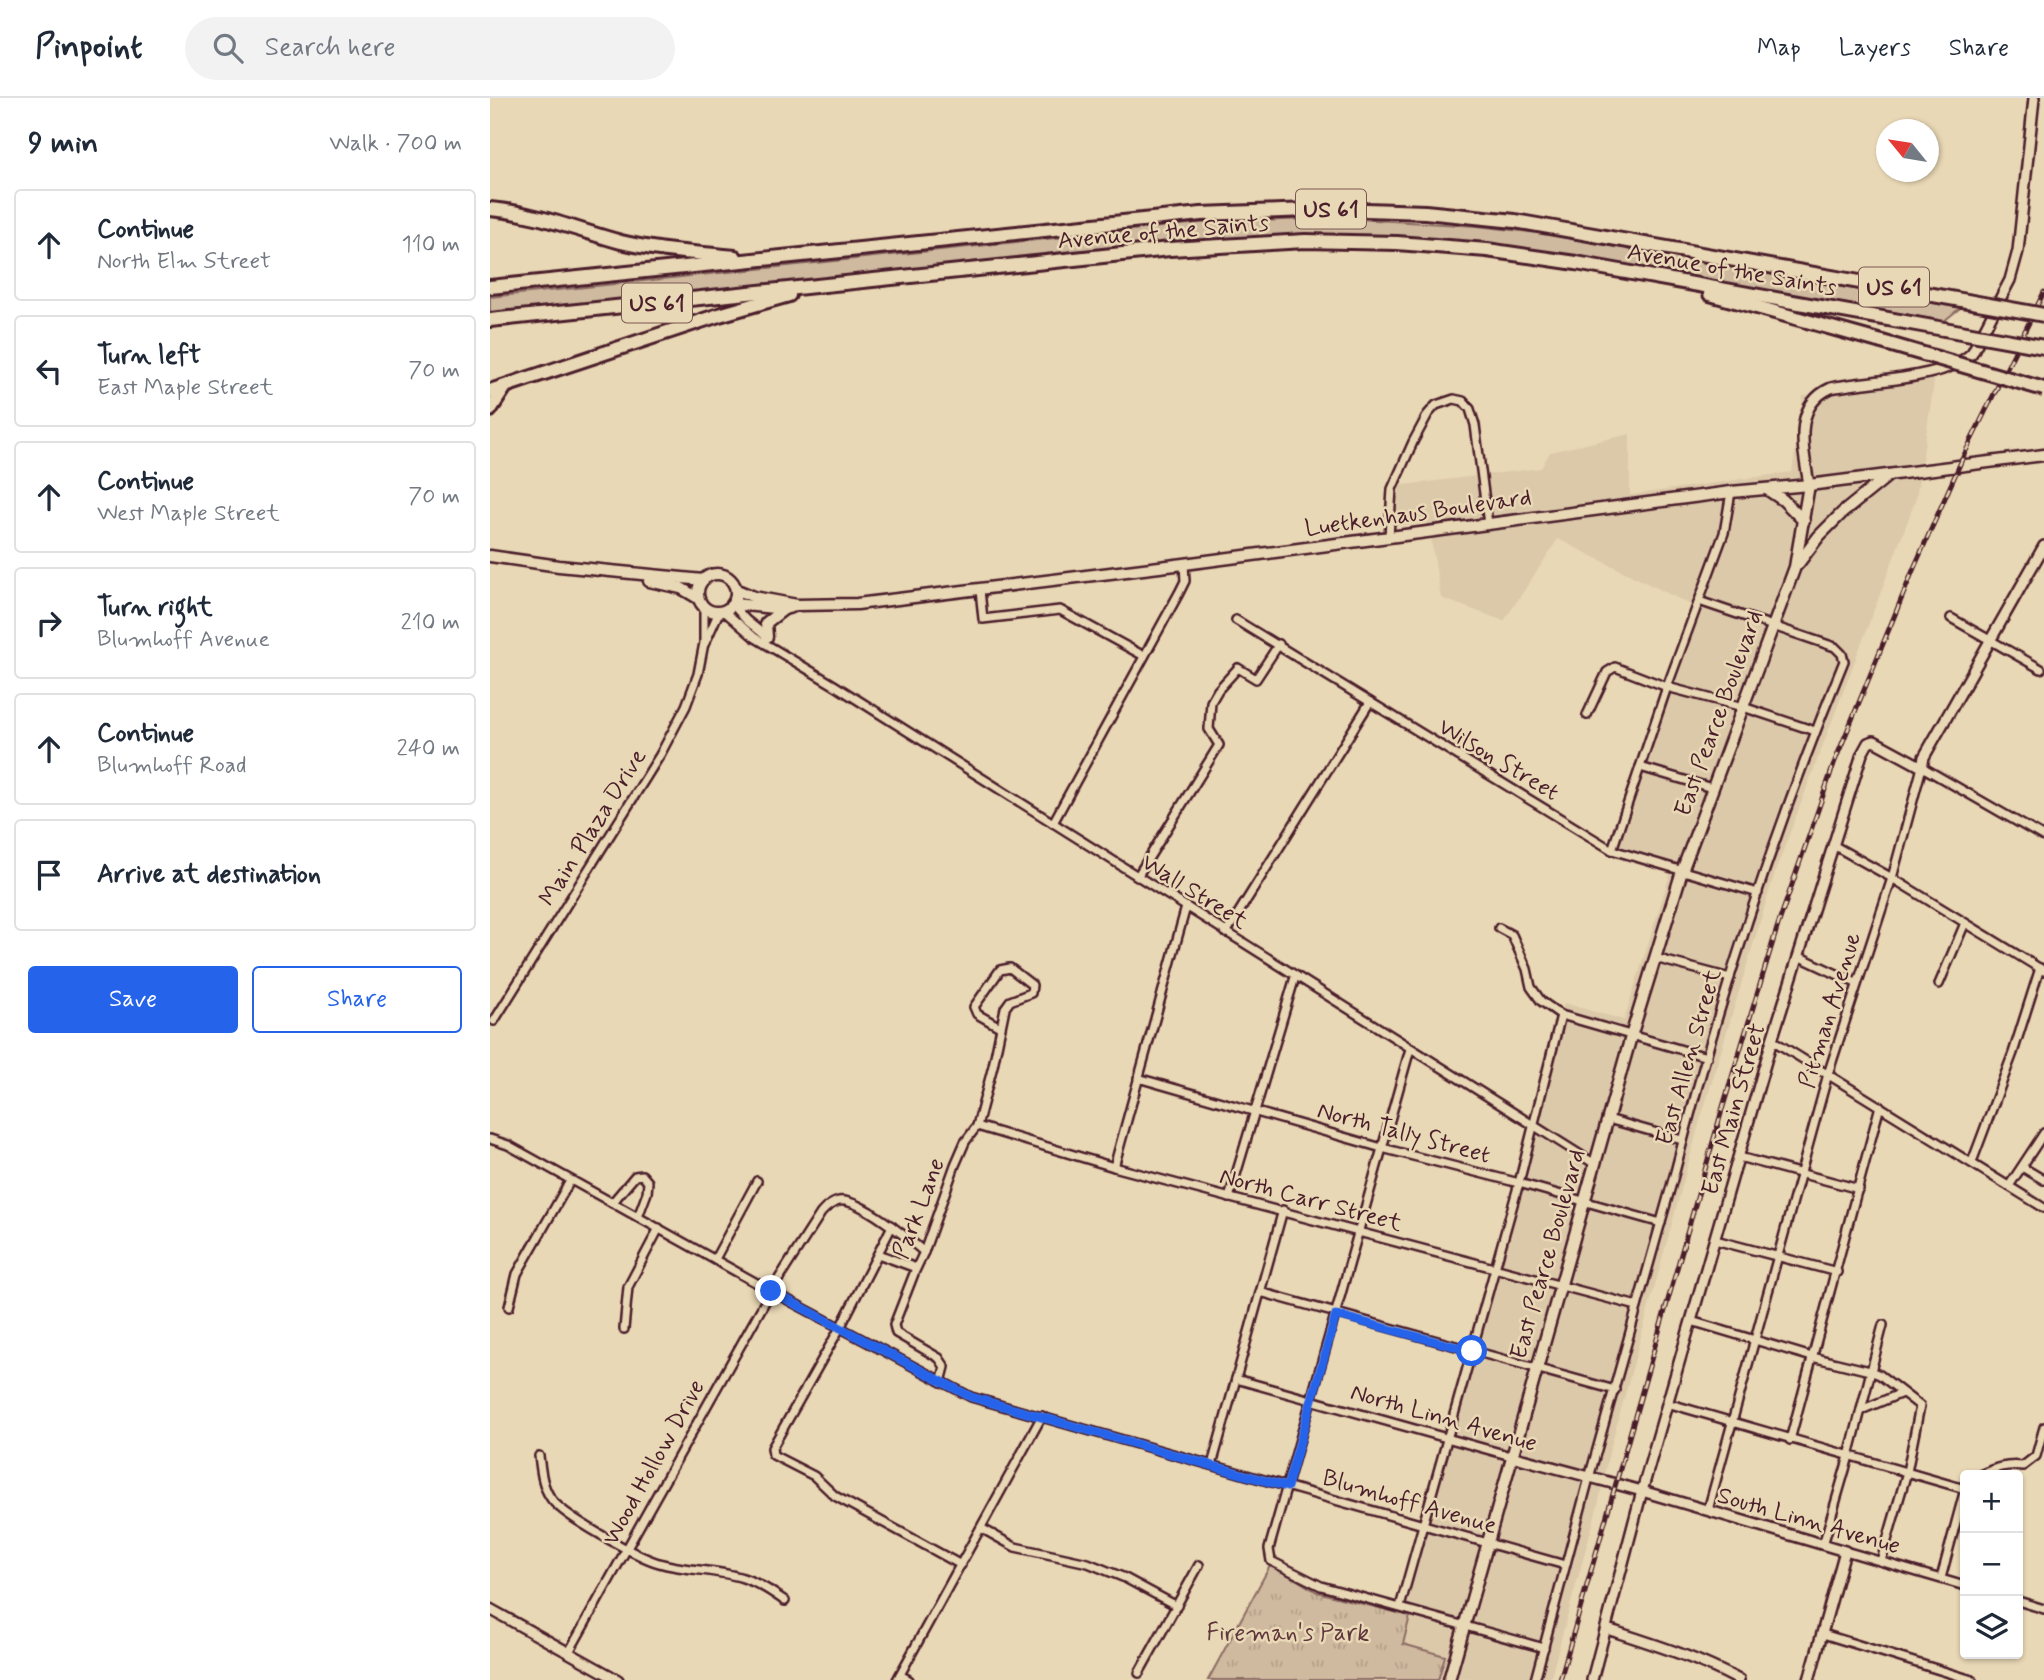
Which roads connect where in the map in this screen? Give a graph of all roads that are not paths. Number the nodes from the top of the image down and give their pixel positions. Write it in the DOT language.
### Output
graph roads {
  1 [pos="2034,98"];
  2 [pos="490,209"];
  3 [pos="763,259"];
  4 [pos="1632,272"];
  5 [pos="825,285"];
  6 [pos="490,287"];
  7 [pos="2044,315"];
  8 [pos="490,320"];
  9 [pos="2044,348"];
  10 [pos="505,386"];
  11 [pos="2044,389"];
  12 [pos="490,391"];
  13 [pos="490,410"];
  14 [pos="2043,454"];
  15 [pos="1889,475"];
  16 [pos="1809,485"];
  17 [pos="1767,490"];
  18 [pos="1731,492"];
  19 [pos="1804,521"];
  20 [pos="1488,524"];
  21 [pos="1389,537"];
  22 [pos="2044,546"];
  23 [pos="490,556"];
  24 [pos="1184,564"];
  25 [pos="1795,567"];
  26 [pos="590,570"];
  27 [pos="702,580"];
  28 [pos="737,590"];
  29 [pos="980,590"];
  30 [pos="1699,601"];
  31 [pos="701,603"];
  32 [pos="797,606"];
  33 [pos="728,608"];
  34 [pos="784,609"];
  35 [pos="1951,618"];
  36 [pos="1236,620"];
  37 [pos="1772,627"];
  38 [pos="767,636"];
  39 [pos="1991,639"];
  40 [pos="705,643"];
  41 [pos="1279,644"];
  42 [pos="776,648"];
  43 [pos="1144,656"];
  44 [pos="2042,669"];
  45 [pos="1667,687"];
  46 [pos="1370,702"];
  47 [pos="1743,707"];
  48 [pos="1587,715"];
  49 [pos="1815,731"];
  50 [pos="1640,767"];
  51 [pos="1922,767"];
  52 [pos="1712,788"];
  53 [pos="1053,823"];
  54 [pos="2044,838"];
  55 [pos="1833,845"];
  56 [pos="1612,850"];
  57 [pos="1682,871"];
  58 [pos="1137,877"];
  59 [pos="1892,878"];
  60 [pos="1758,893"];
  61 [pos="1186,907"];
  62 [pos="1965,923"];
  63 [pos="1499,928"];
  64 [pos="1226,933"];
  65 [pos="1798,956"];
  66 [pos="1655,958"];
  67 [pos="2042,970"];
  68 [pos="1295,976"];
  69 [pos="1730,978"];
  70 [pos="1856,983"];
  71 [pos="1939,984"];
  72 [pos="1561,1014"];
  73 [pos="494,1021"];
  74 [pos="1000,1027"];
  75 [pos="1632,1033"];
  76 [pos="1772,1040"];
  77 [pos="1410,1049"];
  78 [pos="1707,1056"];
  79 [pos="1828,1074"];
  80 [pos="1138,1078"];
  81 [pos="1880,1106"];
  82 [pos="1255,1111"];
  83 [pos="1608,1119"];
  84 [pos="977,1126"];
  85 [pos="1532,1126"];
  86 [pos="2044,1133"];
  87 [pos="490,1139"];
  88 [pos="1682,1140"];
  89 [pos="1382,1148"];
  90 [pos="1739,1157"];
  91 [pos="1972,1163"];
  92 [pos="1595,1164"];
  93 [pos="1114,1167"];
  94 [pos="2022,1167"];
  95 [pos="1801,1174"];
  96 [pos="2044,1180"];
  97 [pos="570,1181"];
  98 [pos="757,1181"];
  99 [pos="1519,1183"];
  100 [pos="2009,1186"];
  101 [pos="1860,1189"];
  102 [pos="1229,1198"];
  103 [pos="1583,1202"];
  104 [pos="612,1203"];
  105 [pos="2044,1208"];
  106 [pos="1283,1210"];
  107 [pos="638,1217"];
  108 [pos="1661,1223"];
  109 [pos="892,1226"];
  110 [pos="659,1228"];
  111 [pos="1360,1230"];
  112 [pos="1716,1240"];
  113 [pos="925,1252"];
  114 [pos="878,1254"];
  115 [pos="1777,1257"];
  116 [pos="715,1259"];
  117 [pos="916,1268"];
  118 [pos="1495,1268"];
  119 [pos="1837,1272"];
  120 [pos="1560,1285"];
  121 [pos="771,1291"];
  122 [pos="1260,1292"];
  123 [pos="1637,1306"];
  124 [pos="509,1307"];
  125 [pos="1336,1315"];
  126 [pos="1691,1321"];
  127 [pos="1883,1325"];
  128 [pos="841,1326"];
  129 [pos="624,1329"];
  130 [pos="1754,1340"];
  131 [pos="1472,1351"];
  132 [pos="1812,1357"];
  133 [pos="1535,1369"];
  134 [pos="1870,1371"];
  135 [pos="1236,1379"];
  136 [pos="941,1382"];
  137 [pos="1615,1390"];
  138 [pos="1902,1393"];
  139 [pos="1312,1401"];
  140 [pos="1667,1403"];
  141 [pos="1861,1410"];
  142 [pos="1042,1416"];
  143 [pos="1731,1422"];
  144 [pos="2044,1427"];
  145 [pos="1448,1439"];
  146 [pos="1790,1440"];
  147 [pos="539,1456"];
  148 [pos="1511,1456"];
  149 [pos="1849,1456"];
  150 [pos="1212,1465"];
  151 [pos="1991,1470"];
  152 [pos="1907,1472"];
  153 [pos="1589,1478"];
  154 [pos="1287,1487"];
  155 [pos="1960,1488"];
  156 [pos="1642,1491"];
  157 [pos="1960,1508"];
  158 [pos="1708,1510"];
  159 [pos="1424,1524"];
  160 [pos="981,1528"];
  161 [pos="1487,1542"];
  162 [pos="1823,1545"];
  163 [pos="627,1548"];
  164 [pos="1845,1552"];
  165 [pos="1881,1561"];
  166 [pos="961,1565"];
  167 [pos="1199,1565"];
  168 [pos="1565,1565"];
  169 [pos="1941,1578"];
  170 [pos="1960,1584"];
  171 [pos="785,1601"];
  172 [pos="2023,1603"];
  173 [pos="1177,1606"];
  174 [pos="1400,1607"];
  175 [pos="490,1609"];
  176 [pos="2044,1609"];
  177 [pos="1463,1625"];
  178 [pos="1607,1629"];
  179 [pos="1823,1634"];
  180 [pos="1544,1648"];
  181 [pos="569,1652"];
  182 [pos="1139,1673"];
  183 [pos="898,1677"];
  184 [pos="1949,1677"];
  185 [pos="618,1680"];
  186 [pos="909,1680"];
  187 [pos="1449,1680"];
  188 [pos="1535,1680"];
  189 [pos="1592,1680"];
  190 [pos="1739,1680"];
  191 [pos="1809,1680"];
  192 [pos="1972,1680"];
  1 -- 16 [label="street, East Pearce Boulevard"];
  2 -- 3 [label="highway"];
  3 -- 6 [label="highway, Avenue of the Saints / US 61"];
  3 -- 7 [label="highway, Avenue of the Saints / US 61, bridge"];
  4 -- 5 [label="highway, Avenue of the Saints / US 61"];
  4 -- 9 [label="highway, Avenue of the Saints / US 61, bridge"];
  4 -- 11 [label="highway, bridge"];
  5 -- 8 [label="highway, Avenue of the Saints / US 61"];
  5 -- 10 [label="highway"];
  10 -- 12 [label="highway"];
  10 -- 13 [label="highway"];
  14 -- 15 [label="main road, Luetkenhaus Boulevard"];
  15 -- 16 [label="main road, Luetkenhaus Boulevard"];
  15 -- 25 [label="main road"];
  16 -- 17 [label="main road, Luetkenhaus Boulevard"];
  16 -- 19 [label="main road, East Pearce Boulevard"];
  17 -- 18 [label="main road, Luetkenhaus Boulevard"];
  17 -- 19 [label="main road"];
  18 -- 20 [label="main road, Luetkenhaus Boulevard"];
  18 -- 30 [label="street"];
  19 -- 25 [label="main road, East Pearce Boulevard"];
  20 -- 21 [label="main road, Luetkenhaus Boulevard"];
  20 -- 21 [label="street"];
  21 -- 24 [label="main road, Luetkenhaus Boulevard"];
  22 -- 39 [label="street, Pitman Avenue"];
  23 -- 26 [label="main road"];
  24 -- 29 [label="main road, Luetkenhaus Boulevard"];
  24 -- 43 [label="street"];
  25 -- 37 [label="main road, East Pearce Boulevard"];
  26 -- 27 [label="main road"];
  26 -- 31 [label="main road"];
  27 -- 28 [label="main road"];
  27 -- 31 [label="main road"];
  28 -- 32 [label="main road, Luetkenhaus Boulevard"];
  28 -- 33 [label="main road"];
  29 -- 32 [label="main road, Luetkenhaus Boulevard"];
  29 -- 43 [label="street"];
  30 -- 37 [label="street"];
  30 -- 45 [label="street"];
  31 -- 33 [label="main road"];
  31 -- 40 [label="street, Main Plaza Drive"];
  32 -- 34 [label="main road, Luetkenhaus Boulevard"];
  33 -- 34 [label="main road, Luetkenhaus Boulevard"];
  33 -- 38 [label="street, Wall Street"];
  33 -- 40 [label="street, Main Plaza Drive"];
  33 -- 42 [label="street, Wall Street"];
  34 -- 38 [label="main road"];
  35 -- 39 [label="street"];
  36 -- 41 [label="street, Wilson Street"];
  37 -- 47 [label="main road, East Pearce Boulevard"];
  37 -- 49 [label="street, East Allen Street"];
  38 -- 42 [label="street, Wall Street"];
  39 -- 44 [label="street"];
  39 -- 51 [label="street, Pitman Avenue"];
  40 -- 73 [label="street, Main Plaza Drive"];
  41 -- 46 [label="street, Wilson Street"];
  41 -- 58 [label="street"];
  42 -- 53 [label="street, Wall Street"];
  43 -- 53 [label="street"];
  45 -- 47 [label="street"];
  45 -- 48 [label="street"];
  45 -- 50 [label="street"];
  46 -- 56 [label="street, Wilson Street"];
  46 -- 64 [label="street"];
  47 -- 49 [label="street"];
  47 -- 52 [label="main road, East Pearce Boulevard"];
  49 -- 60 [label="street, East Allen Street"];
  50 -- 52 [label="street"];
  50 -- 56 [label="street"];
  51 -- 54 [label="street"];
  51 -- 55 [label="street, East Main Street"];
  51 -- 59 [label="street, Pitman Avenue"];
  52 -- 57 [label="main road, East Pearce Boulevard"];
  53 -- 58 [label="street, Wall Street"];
  55 -- 59 [label="street"];
  55 -- 65 [label="street, East Main Street"];
  56 -- 57 [label="street, Wilson Street"];
  57 -- 60 [label="street, Wilson Street"];
  57 -- 66 [label="main road, East Pearce Boulevard"];
  58 -- 61 [label="street, Wall Street"];
  59 -- 62 [label="street"];
  59 -- 70 [label="street, Pitman Avenue"];
  60 -- 69 [label="street, East Allen Street"];
  61 -- 64 [label="street, Wall Street"];
  61 -- 80 [label="street"];
  62 -- 67 [label="street"];
  62 -- 71 [label="street"];
  63 -- 72 [label="street"];
  64 -- 68 [label="street, Wall Street"];
  65 -- 70 [label="street"];
  65 -- 76 [label="street, East Main Street"];
  66 -- 69 [label="street"];
  66 -- 75 [label="main road, East Pearce Boulevard"];
  67 -- 91 [label="street"];
  68 -- 77 [label="street, Wall Street"];
  68 -- 82 [label="street"];
  69 -- 78 [label="street, East Allen Street"];
  70 -- 79 [label="street, Pitman Avenue"];
  72 -- 75 [label="street"];
  72 -- 85 [label="street"];
  74 -- 74 [label="street, Park Lane"];
  74 -- 84 [label="street, Park Lane"];
  75 -- 78 [label="street"];
  75 -- 83 [label="main road, East Pearce Boulevard"];
  76 -- 79 [label="street"];
  76 -- 90 [label="street, East Main Street"];
  77 -- 85 [label="street, Wall Street"];
  77 -- 89 [label="street"];
  78 -- 88 [label="street, East Allen Street"];
  79 -- 81 [label="street"];
  79 -- 95 [label="street, Pitman Avenue"];
  80 -- 82 [label="street, North Tally Street"];
  80 -- 93 [label="street"];
  81 -- 91 [label="street"];
  81 -- 101 [label="street"];
  82 -- 89 [label="street, North Tally Street"];
  82 -- 102 [label="street"];
  83 -- 88 [label="street"];
  83 -- 92 [label="main road, East Pearce Boulevard"];
  84 -- 93 [label="street, North Carr Street"];
  84 -- 113 [label="street, Park Lane"];
  85 -- 92 [label="street, Wall Street"];
  85 -- 99 [label="street"];
  86 -- 94 [label="street"];
  87 -- 97 [label="street, Blumhoff Avenue"];
  88 -- 108 [label="street, East Allen Street"];
  89 -- 99 [label="street, North Tally Street"];
  89 -- 111 [label="street"];
  90 -- 95 [label="street"];
  90 -- 112 [label="street, East Main Street"];
  91 -- 100 [label="street"];
  92 -- 103 [label="main road, East Pearce Boulevard"];
  93 -- 102 [label="street, North Carr Street"];
  94 -- 96 [label="street"];
  94 -- 100 [label="street"];
  95 -- 101 [label="street"];
  95 -- 115 [label="street, Pitman Avenue"];
  97 -- 104 [label="street, Blumhoff Avenue"];
  97 -- 124 [label="street"];
  98 -- 116 [label="street"];
  99 -- 103 [label="street, North Tally Street"];
  99 -- 118 [label="street"];
  100 -- 105 [label="street"];
  101 -- 119 [label="street"];
  102 -- 106 [label="street, North Carr Street"];
  103 -- 108 [label="street, North Tally Street"];
  103 -- 120 [label="main road, East Pearce Boulevard"];
  104 -- 107 [label="street, Blumhoff Avenue"];
  104 -- 107 [label="street"];
  106 -- 111 [label="street, North Carr Street"];
  106 -- 122 [label="street"];
  107 -- 110 [label="street, Blumhoff Avenue"];
  108 -- 123 [label="street, East Allen Street"];
  109 -- 113 [label="street, Wood Hollow Drive"];
  109 -- 114 [label="street"];
  109 -- 121 [label="street, Wood Hollow Drive"];
  110 -- 116 [label="street, Blumhoff Avenue"];
  110 -- 129 [label="street"];
  111 -- 118 [label="street, North Carr Street"];
  111 -- 125 [label="street"];
  112 -- 115 [label="street"];
  112 -- 126 [label="street, East Main Street"];
  113 -- 117 [label="street, Park Lane"];
  114 -- 117 [label="street"];
  114 -- 128 [label="street"];
  115 -- 119 [label="street"];
  115 -- 130 [label="street, Pitman Avenue"];
  116 -- 121 [label="street, Blumhoff Avenue"];
  117 -- 136 [label="street, Park Lane"];
  118 -- 120 [label="street, North Carr Street"];
  118 -- 131 [label="street"];
  119 -- 132 [label="street"];
  120 -- 123 [label="street, North Carr Street"];
  120 -- 133 [label="main road, East Pearce Boulevard"];
  121 -- 128 [label="street, Blumhoff Avenue"];
  121 -- 163 [label="street, Wood Hollow Drive"];
  122 -- 125 [label="street"];
  122 -- 135 [label="street"];
  123 -- 137 [label="street, East Allen Street"];
  125 -- 131 [label="street"];
  125 -- 139 [label="street"];
  126 -- 130 [label="street"];
  126 -- 140 [label="street, East Main Street"];
  127 -- 134 [label="street"];
  128 -- 136 [label="street, Blumhoff Avenue"];
  128 -- 166 [label="street"];
  130 -- 132 [label="street"];
  130 -- 143 [label="street, Pitman Avenue"];
  131 -- 133 [label="street"];
  131 -- 145 [label="street"];
  132 -- 134 [label="street"];
  132 -- 146 [label="street"];
  133 -- 137 [label="street"];
  133 -- 148 [label="main road, East Pearce Boulevard"];
  134 -- 138 [label="street"];
  134 -- 141 [label="street"];
  135 -- 139 [label="street, North Linn Avenue"];
  135 -- 150 [label="street"];
  136 -- 142 [label="street, Blumhoff Avenue"];
  137 -- 153 [label="street, East Allen Street"];
  138 -- 141 [label="street"];
  138 -- 152 [label="street"];
  139 -- 145 [label="street, North Linn Avenue"];
  139 -- 154 [label="street"];
  140 -- 143 [label="street"];
  140 -- 156 [label="street, East Main Street"];
  141 -- 149 [label="street"];
  142 -- 150 [label="street, Blumhoff Avenue"];
  142 -- 160 [label="street"];
  143 -- 146 [label="street"];
  143 -- 158 [label="street, Pitman Avenue"];
  144 -- 151 [label="street"];
  145 -- 148 [label="street, North Linn Avenue"];
  145 -- 159 [label="street"];
  146 -- 149 [label="street"];
  147 -- 163 [label="street"];
  148 -- 153 [label="street, North Linn Avenue"];
  148 -- 161 [label="main road, East Pearce Boulevard"];
  149 -- 152 [label="street"];
  149 -- 162 [label="street"];
  150 -- 154 [label="street, Blumhoff Avenue"];
  152 -- 155 [label="street"];
  152 -- 165 [label="street"];
  153 -- 156 [label="street, North Linn Avenue"];
  153 -- 168 [label="street, East Allen Street"];
  154 -- 159 [label="street, Blumhoff Avenue"];
  154 -- 174 [label="street"];
  156 -- 158 [label="street, South Linn Avenue"];
  156 -- 178 [label="street, East Main Street"];
  157 -- 169 [label="street"];
  158 -- 162 [label="street, South Linn Avenue"];
  159 -- 161 [label="street, Blumhoff Avenue"];
  159 -- 174 [label="street"];
  160 -- 166 [label="street"];
  160 -- 173 [label="street"];
  161 -- 168 [label="street, Blumhoff Avenue"];
  161 -- 177 [label="main road, East Pearce Boulevard"];
  162 -- 164 [label="street, South Linn Avenue"];
  163 -- 171 [label="street"];
  163 -- 181 [label="street, Wood Hollow Drive"];
  164 -- 165 [label="street, South Linn Avenue"];
  164 -- 179 [label="street"];
  165 -- 169 [label="street, South Linn Avenue"];
  166 -- 183 [label="street"];
  167 -- 173 [label="street"];
  168 -- 180 [label="street, East Allen Street"];
  169 -- 170 [label="street, South Linn Avenue"];
  172 -- 176 [label="street"];
  173 -- 182 [label="street"];
  174 -- 177 [label="street"];
  175 -- 181 [label="street"];
  177 -- 180 [label="street"];
  177 -- 187 [label="main road, East Pearce Boulevard"];
  178 -- 189 [label="street, East Main Street"];
  178 -- 190 [label="street"];
  179 -- 184 [label="street"];
  179 -- 191 [label="street"];
  180 -- 188 [label="street, East Allen Street"];
  181 -- 185 [label="street"];
  183 -- 186 [label="street"];
  184 -- 192 [label="street"];
}
